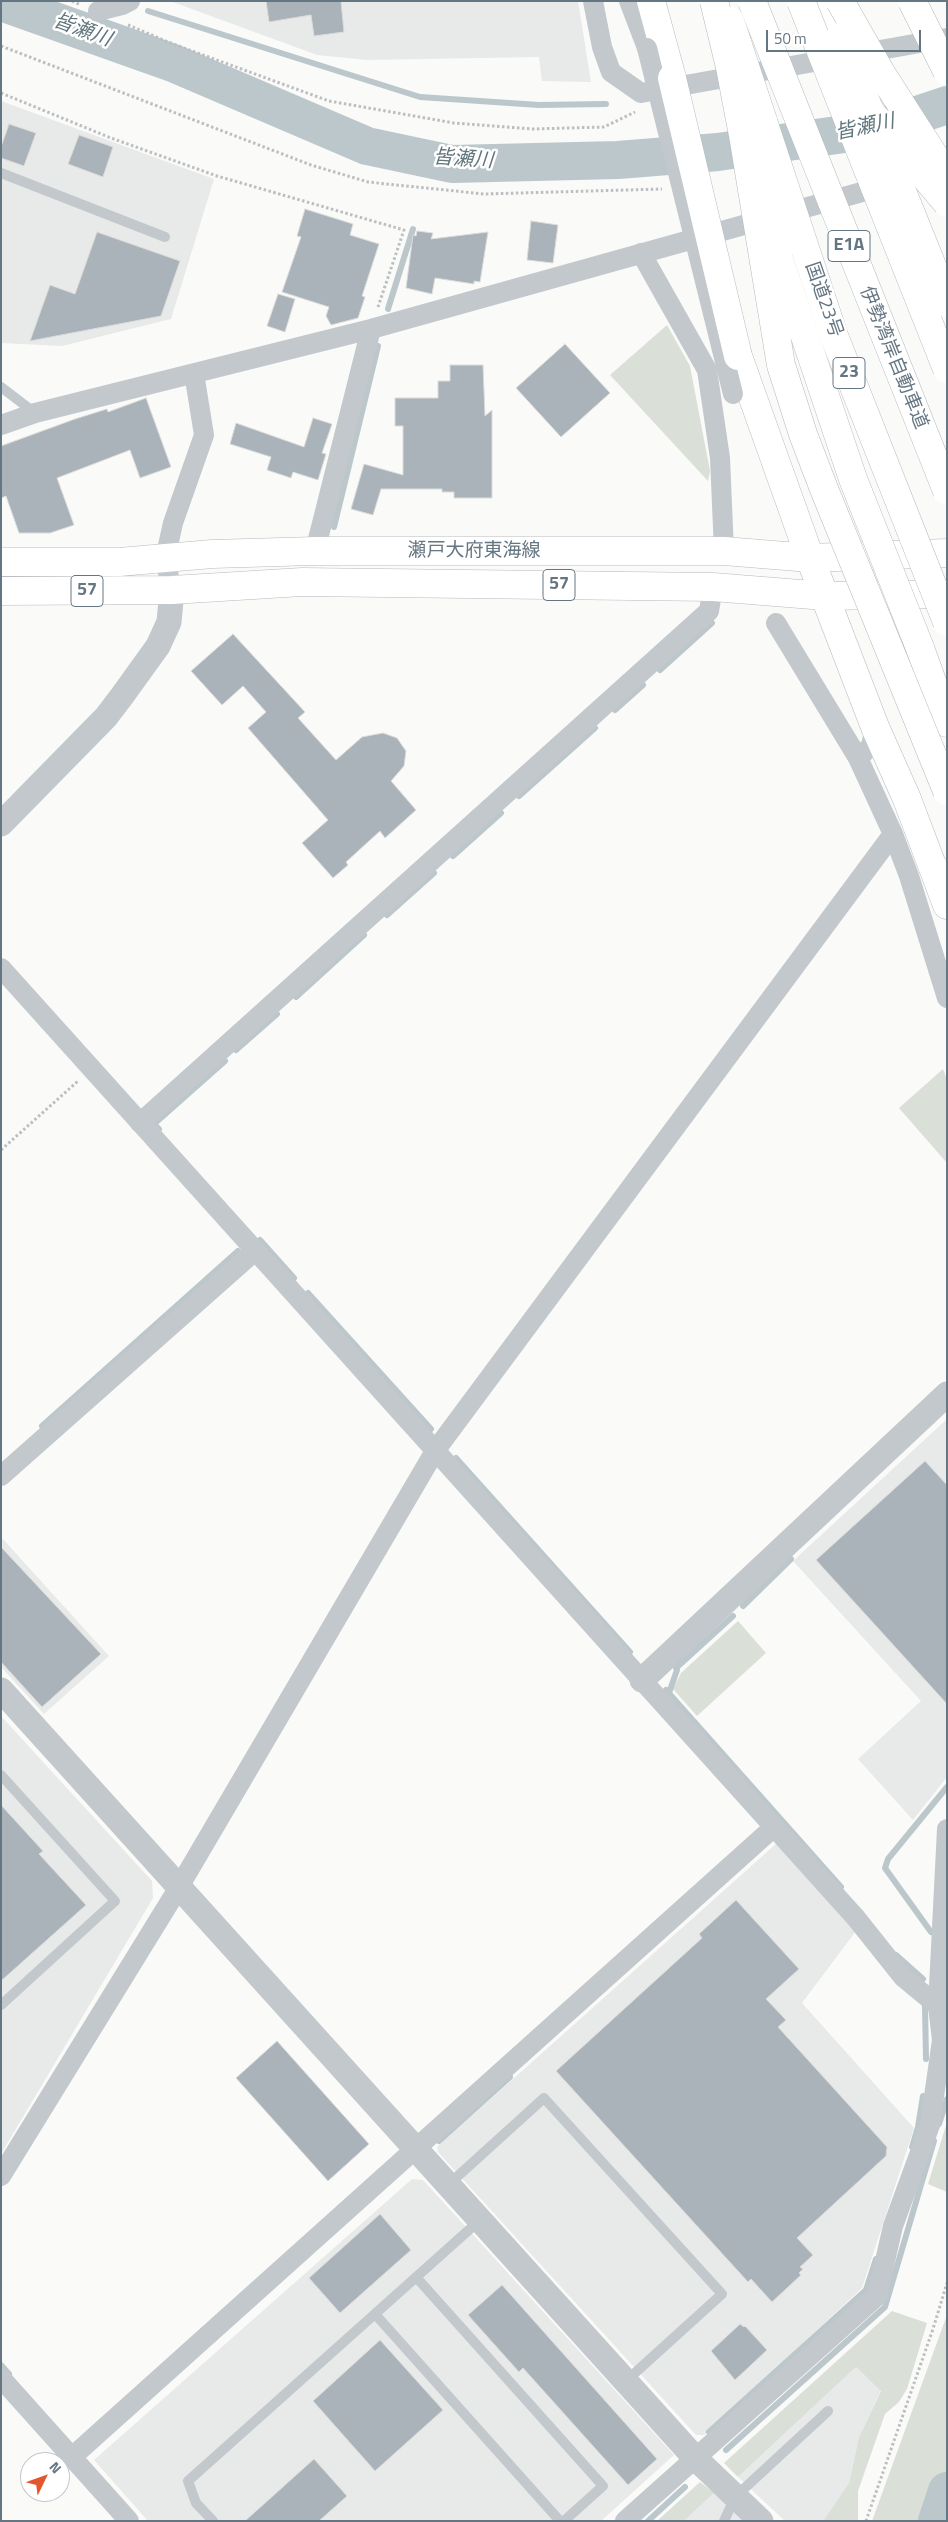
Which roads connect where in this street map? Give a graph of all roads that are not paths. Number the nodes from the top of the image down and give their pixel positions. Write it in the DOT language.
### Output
graph roads {
  1 [pos="130,1"];
  2 [pos="593,1"];
  3 [pos="629,1"];
  4 [pos="651,1"];
  5 [pos="714,1"];
  6 [pos="723,1"];
  7 [pos="752,1"];
  8 [pos="801,1"];
  9 [pos="824,1"];
  10 [pos="840,1"];
  11 [pos="912,1"];
  12 [pos="98,11"];
  13 [pos="947,38"];
  14 [pos="947,71"];
  15 [pos="868,109"];
  16 [pos="763,121"];
  17 [pos="947,171"];
  18 [pos="1,173"];
  19 [pos="947,176"];
  20 [pos="947,203"];
  21 [pos="165,237"];
  22 [pos="641,253"];
  23 [pos="947,303"];
  24 [pos="371,329"];
  25 [pos="947,369"];
  26 [pos="194,373"];
  27 [pos="1,387"];
  28 [pos="35,413"];
  29 [pos="1,425"];
  30 [pos="720,458"];
  31 [pos="947,491"];
  32 [pos="315,551"];
  33 [pos="724,551"];
  34 [pos="947,553"];
  35 [pos="810,558"];
  36 [pos="165,559"];
  37 [pos="1,562"];
  38 [pos="713,588"];
  39 [pos="172,590"];
  40 [pos="1,591"];
  41 [pos="947,594"];
  42 [pos="825,596"];
  43 [pos="947,622"];
  44 [pos="776,623"];
  45 [pos="947,723"];
  46 [pos="875,727"];
  47 [pos="858,758"];
  48 [pos="947,791"];
  49 [pos="1,824"];
  50 [pos="893,834"];
  51 [pos="939,875"];
  52 [pos="947,906"];
  53 [pos="1,968"];
  54 [pos="947,998"];
  55 [pos="140,1123"];
  56 [pos="255,1251"];
  57 [pos="947,1394"];
  58 [pos="435,1451"];
  59 [pos="1,1476"];
  60 [pos="642,1680"];
  61 [pos="1,1690"];
  62 [pos="1,1775"];
  63 [pos="774,1827"];
  64 [pos="947,1829"];
  65 [pos="179,1887"];
  66 [pos="1,2004"];
  67 [pos="938,2006"];
  68 [pos="416,2149"];
  69 [pos="1,2176"];
  70 [pos="448,2185"];
  71 [pos="480,2220"];
  72 [pos="416,2277"];
  73 [pos="375,2314"];
  74 [pos="1,2378"];
  75 [pos="626,2381"];
  76 [pos="828,2411"];
  77 [pos="72,2457"];
  78 [pos="695,2458"];
  79 [pos="735,2497"];
  80 [pos="129,2521"];
  81 [pos="212,2521"];
  82 [pos="560,2521"];
  83 [pos="564,2521"];
  84 [pos="625,2521"];
  85 [pos="724,2521"];
  86 [pos="761,2521"];
  1 -- 12 [label="street"];
  2 -- 13 [label="street"];
  3 -- 30 [label="street, bridge"];
  4 -- 35 [label="main road, bridge"];
  5 -- 48 [label="main road, bridge"];
  6 -- 16 [label="main road, 国道23号 / 23, bridge"];
  7 -- 31 [label="main road, 伊勢湾岸自動車道 / E1A, bridge"];
  8 -- 25 [label="main road, E1A, bridge"];
  9 -- 15 [label="main road, bridge"];
  10 -- 19 [label="main road, bridge"];
  11 -- 14 [label="main road, bridge"];
  15 -- 20 [label="main road, bridge"];
  15 -- 23 [label="main road, bridge"];
  16 -- 43 [label="main road, 国道23号 / 23, bridge"];
  16 -- 45 [label="main road, bridge"];
  17 -- 22 [label="street"];
  18 -- 21 [label="lane"];
  22 -- 24 [label="street"];
  22 -- 30 [label="street"];
  24 -- 26 [label="street"];
  24 -- 32 [label="street"];
  26 -- 28 [label="street"];
  26 -- 36 [label="street"];
  27 -- 28 [label="lane"];
  28 -- 29 [label="street"];
  30 -- 33 [label="street"];
  32 -- 33 [label="main road, 瀬戸大府東海線 / 57"];
  32 -- 36 [label="main road, 瀬戸大府東海線 / 57"];
  33 -- 35 [label="main road, 瀬戸大府東海線 / 57"];
  34 -- 35 [label="main road, 瀬戸大府東海線 / 57"];
  35 -- 42 [label="main road"];
  36 -- 37 [label="main road, 瀬戸大府東海線 / 57"];
  36 -- 39 [label="street"];
  38 -- 39 [label="main road, 瀬戸大府東海線 / 57"];
  38 -- 42 [label="main road, 瀬戸大府東海線 / 57"];
  38 -- 55 [label="street"];
  39 -- 40 [label="main road, 瀬戸大府東海線 / 57"];
  39 -- 49 [label="street"];
  41 -- 42 [label="main road, 瀬戸大府東海線 / 57"];
  42 -- 46 [label="main road"];
  44 -- 47 [label="street"];
  46 -- 47 [label="street"];
  46 -- 51 [label="main road"];
  47 -- 50 [label="street"];
  50 -- 54 [label="street"];
  50 -- 58 [label="street"];
  51 -- 52 [label="main road"];
  53 -- 55 [label="street"];
  55 -- 56 [label="street"];
  56 -- 58 [label="street"];
  56 -- 59 [label="street"];
  57 -- 60 [label="street"];
  58 -- 60 [label="street"];
  58 -- 65 [label="street"];
  60 -- 63 [label="street"];
  61 -- 65 [label="street"];
  62 -- 66 [label="lane"];
  63 -- 67 [label="street"];
  63 -- 68 [label="street"];
  64 -- 67 [label="street"];
  65 -- 68 [label="street"];
  65 -- 69 [label="street"];
  67 -- 78 [label="street"];
  68 -- 70 [label="street"];
  68 -- 77 [label="street"];
  70 -- 71 [label="street"];
  70 -- 75 [label="lane"];
  71 -- 72 [label="lane"];
  71 -- 75 [label="street"];
  72 -- 73 [label="lane"];
  72 -- 83 [label="lane"];
  73 -- 81 [label="lane"];
  73 -- 82 [label="lane"];
  74 -- 77 [label="street"];
  75 -- 78 [label="street"];
  76 -- 79 [label="lane"];
  77 -- 80 [label="street"];
  78 -- 79 [label="street"];
  78 -- 84 [label="street"];
  79 -- 85 [label="lane"];
  79 -- 86 [label="street"];
}
